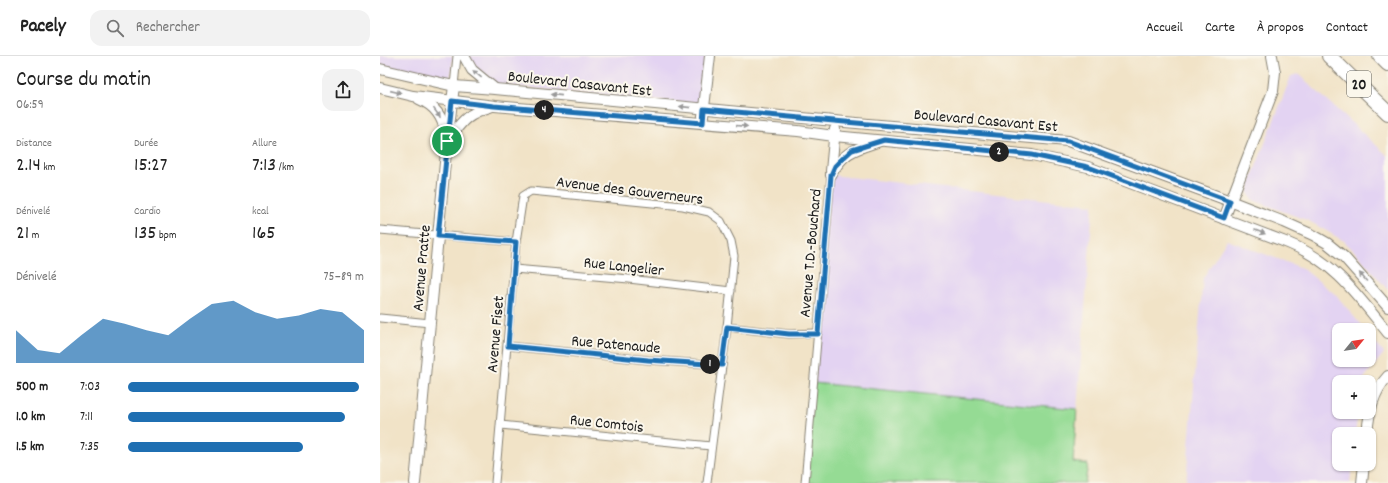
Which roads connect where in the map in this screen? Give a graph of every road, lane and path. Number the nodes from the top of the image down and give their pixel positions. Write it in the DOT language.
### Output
graph roads {
  1 [pos="457,56"];
  2 [pos="464,56"];
  3 [pos="710,56"];
  4 [pos="1272,56"];
  5 [pos="1329,56"];
  6 [pos="1380,56"];
  7 [pos="1388,64"];
  8 [pos="380,69"];
  9 [pos="454,86"];
  10 [pos="380,88"];
  11 [pos="495,89"];
  12 [pos="413,96"];
  13 [pos="452,101"];
  14 [pos="494,106"];
  15 [pos="704,109"];
  16 [pos="1388,113"];
  17 [pos="835,122"];
  18 [pos="703,123"];
  19 [pos="834,136"];
  20 [pos="884,140"];
  21 [pos="447,141"];
  22 [pos="831,175"];
  23 [pos="531,191"];
  24 [pos="1230,201"];
  25 [pos="1224,218"];
  26 [pos="380,230"];
  27 [pos="438,236"];
  28 [pos="516,242"];
  29 [pos="514,269"];
  30 [pos="731,291"];
  31 [pos="1388,307"];
  32 [pos="380,318"];
  33 [pos="430,324"];
  34 [pos="727,327"];
  35 [pos="1388,332"];
  36 [pos="818,334"];
  37 [pos="508,346"];
  38 [pos="722,365"];
  39 [pos="1388,376"];
  40 [pos="501,425"];
  41 [pos="1368,427"];
  42 [pos="711,446"];
  43 [pos="1363,471"];
  44 [pos="415,483"];
  45 [pos="495,483"];
  46 [pos="707,483"];
  47 [pos="805,483"];
  48 [pos="1362,483"];
  1 -- 9 [label="street, Avenue Pratte"];
  11 -- 2 [label="street, one-way"];
  3 -- 15 [label="street"];
  4 -- 24 [label="street"];
  5 -- 16 [label="highway, 20"];
  6 -- 7 [label="highway, 20"];
  8 -- 9 [label="street, Boulevard Casavant Est"];
  9 -- 11 [label="street, Boulevard Casavant Est"];
  9 -- 13 [label="street, Avenue Pratte"];
  10 -- 12 [label="street, one-way"];
  15 -- 11 [label="street, Boulevard Casavant Est, one-way"];
  12 -- 13 [label="street, Boulevard Casavant Est"];
  12 -- 21 [label="street, one-way"];
  13 -- 14 [label="street, Boulevard Casavant Est"];
  13 -- 21 [label="street, Avenue Pratte"];
  14 -- 18 [label="street, Boulevard Casavant Est"];
  14 -- 21 [label="street"];
  15 -- 17 [label="street, Boulevard Casavant Est"];
  15 -- 18 [label="street"];
  17 -- 19 [label="street, Avenue T.D.-Bouchard"];
  17 -- 24 [label="street, Boulevard Casavant Est"];
  18 -- 19 [label="street, Boulevard Casavant Est, one-way"];
  19 -- 20 [label="street, Boulevard Casavant Est"];
  19 -- 22 [label="street, Avenue T.D.-Bouchard"];
  20 -- 22 [label="street"];
  20 -- 25 [label="street, Boulevard Casavant Est"];
  21 -- 27 [label="street, Avenue Pratte"];
  22 -- 36 [label="street, Avenue T.D.-Bouchard"];
  23 -- 28 [label="street, Avenue Fiset"];
  23 -- 30 [label="street, Avenue des Gouverneurs"];
  24 -- 25 [label="street"];
  31 -- 24 [label="street, Boulevard Casavant Est, one-way"];
  25 -- 35 [label="street, Boulevard Casavant Est, one-way"];
  26 -- 27 [label="street"];
  27 -- 28 [label="street"];
  27 -- 33 [label="street, Avenue Pratte"];
  28 -- 29 [label="street, Avenue Fiset"];
  29 -- 30 [label="street, Rue Langelier"];
  29 -- 37 [label="street, Avenue Fiset"];
  30 -- 34 [label="street, Avenue des Gouverneurs"];
  32 -- 33 [label="street"];
  33 -- 44 [label="street, Avenue Pratte"];
  34 -- 36 [label="street"];
  34 -- 38 [label="street, Avenue des Gouverneurs"];
  36 -- 47 [label="street, Avenue T.D.-Bouchard"];
  37 -- 38 [label="street, Rue Patenaude"];
  37 -- 40 [label="street, Avenue Fiset"];
  38 -- 42 [label="street, Avenue des Gouverneurs"];
  39 -- 41 [label="street"];
  40 -- 42 [label="street, Rue Comtois"];
  40 -- 45 [label="street, Avenue Fiset"];
  42 -- 46 [label="street, Avenue des Gouverneurs"];
  43 -- 48 [label="street"];
}
